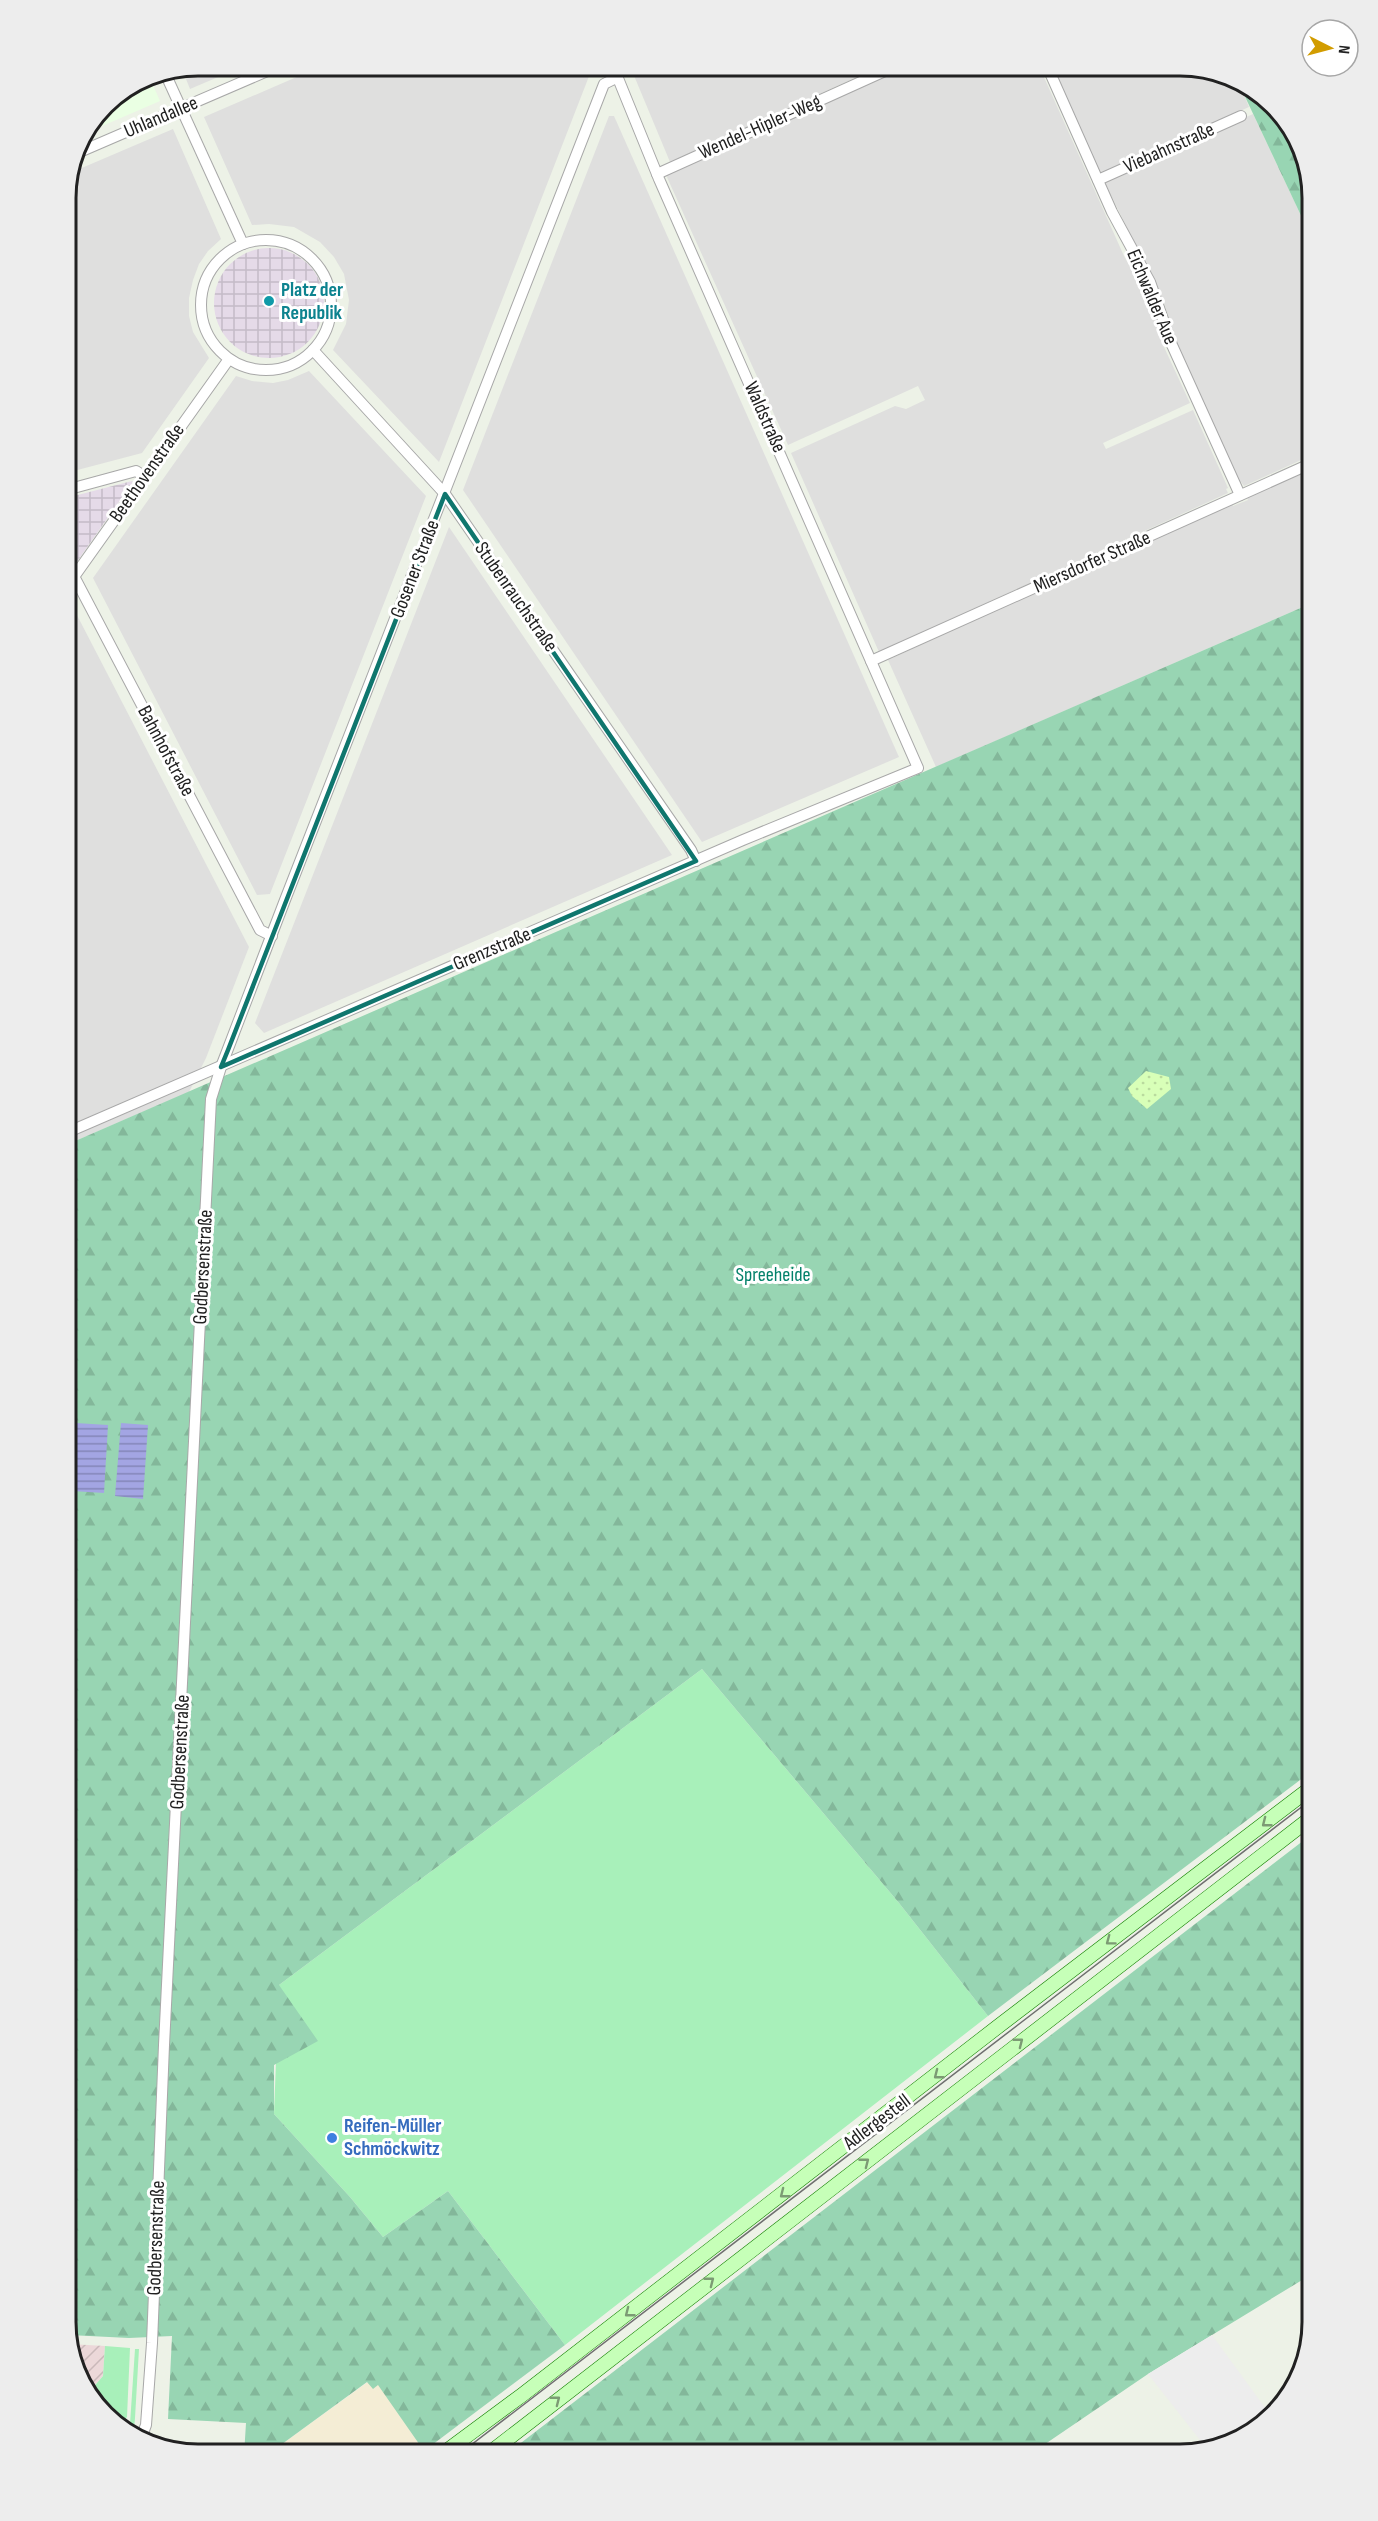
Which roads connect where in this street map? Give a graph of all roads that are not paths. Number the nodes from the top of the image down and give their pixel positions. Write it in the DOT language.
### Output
graph roads {
  1 [pos="253,77"];
  2 [pos="618,77"];
  3 [pos="872,77"];
  4 [pos="1052,77"];
  5 [pos="168,81"];
  6 [pos="181,108"];
  7 [pos="1241,116"];
  8 [pos="88,148"];
  9 [pos="657,174"];
  10 [pos="1098,180"];
  11 [pos="243,244"];
  12 [pos="314,350"];
  13 [pos="229,359"];
  14 [pos="1302,467"];
  15 [pos="144,476"];
  16 [pos="77,487"];
  17 [pos="445,494"];
  18 [pos="1240,495"];
  19 [pos="77,573"];
  20 [pos="77,583"];
  21 [pos="871,661"];
  22 [pos="918,768"];
  23 [pos="696,861"];
  24 [pos="272,936"];
  25 [pos="221,1067"];
  26 [pos="77,1128"];
  27 [pos="1302,1795"];
  28 [pos="1302,1825"];
  29 [pos="143,2431"];
  30 [pos="456,2444"];
  31 [pos="501,2444"];
  1 -- 6 [label="street, Uhlandallee"];
  2 -- 9 [label="street, Waldstraße"];
  2 -- 17 [label="street, Gosener Straße"];
  3 -- 9 [label="street, Wendel-Hipler-Weg"];
  4 -- 10 [label="street, Eichwalder Aue"];
  5 -- 6 [label="street"];
  6 -- 8 [label="street, Uhlandallee"];
  6 -- 11 [label="street"];
  7 -- 10 [label="street, Viebahnstraße"];
  9 -- 21 [label="street, Waldstraße"];
  10 -- 18 [label="street, Eichwalder Aue"];
  11 -- 12 [label="street"];
  11 -- 13 [label="street"];
  12 -- 13 [label="street"];
  12 -- 17 [label="street, Stubenrauchstraße"];
  13 -- 15 [label="street, Beethovenstraße"];
  14 -- 18 [label="street, Miersdorfer Straße"];
  15 -- 16 [label="street"];
  15 -- 19 [label="street, Beethovenstraße"];
  17 -- 23 [label="street, Stubenrauchstraße"];
  17 -- 24 [label="street, Gosener Straße"];
  18 -- 21 [label="street, Miersdorfer Straße"];
  20 -- 24 [label="street, Bahnhofstraße"];
  21 -- 22 [label="street, Waldstraße"];
  22 -- 23 [label="street, Grenzstraße"];
  23 -- 25 [label="street, Grenzstraße"];
  24 -- 25 [label="street, Gosener Straße"];
  25 -- 26 [label="street, Grenzstraße"];
  25 -- 29 [label="street, Godbersenstraße"];
  27 -- 30 [label="main road, Adlergestell, one-way"];
  31 -- 28 [label="main road, Adlergestell, one-way"];
}
